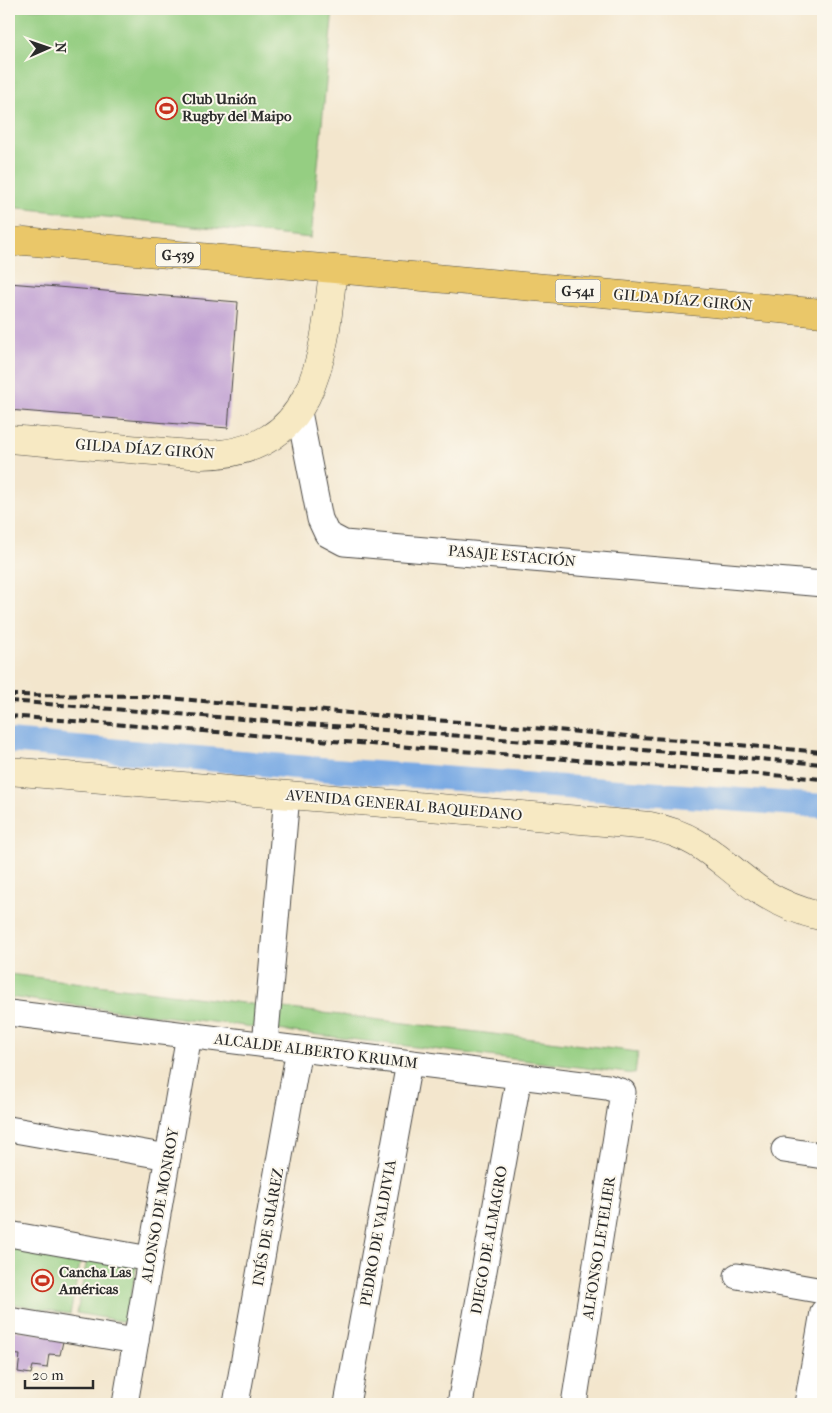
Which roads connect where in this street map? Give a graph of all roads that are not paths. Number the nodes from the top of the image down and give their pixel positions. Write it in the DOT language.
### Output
graph roads {
  1 [pos="14,240"];
  2 [pos="333,269"];
  3 [pos="823,313"];
  4 [pos="299,412"];
  5 [pos="9,439"];
  6 [pos="823,584"];
  7 [pos="9,771"];
  8 [pos="287,795"];
  9 [pos="777,900"];
  10 [pos="823,903"];
  11 [pos="823,917"];
  12 [pos="9,1012"];
  13 [pos="189,1035"];
  14 [pos="265,1044"];
  15 [pos="299,1049"];
  16 [pos="410,1063"];
  17 [pos="519,1076"];
  18 [pos="623,1092"];
  19 [pos="9,1129"];
  20 [pos="784,1150"];
  21 [pos="823,1156"];
  22 [pos="168,1157"];
  23 [pos="9,1234"];
  24 [pos="150,1259"];
  25 [pos="738,1276"];
  26 [pos="823,1291"];
  27 [pos="823,1312"];
  28 [pos="9,1320"];
  29 [pos="136,1341"];
  30 [pos="125,1404"];
  31 [pos="236,1404"];
  32 [pos="347,1404"];
  33 [pos="460,1404"];
  34 [pos="574,1404"];
  35 [pos="807,1404"];
  1 -- 2 [label="main road, GILDA DÍAZ GIRÓN / G-539"];
  2 -- 3 [label="main road, GILDA DÍAZ GIRÓN / G-541"];
  2 -- 4 [label="main road, GILDA DÍAZ GIRÓN"];
  4 -- 5 [label="main road, GILDA DÍAZ GIRÓN"];
  4 -- 6 [label="street, PASAJE ESTACIÓN"];
  7 -- 8 [label="main road, AVENIDA GENERAL BAQUEDANO"];
  8 -- 9 [label="main road, AVENIDA GENERAL BAQUEDANO"];
  8 -- 14 [label="street"];
  9 -- 10 [label="main road"];
  9 -- 11 [label="main road, AVENIDA GENERAL BAQUEDANO"];
  12 -- 13 [label="street, ALCALDE ALBERTO KRUMM"];
  13 -- 14 [label="street, ALCALDE ALBERTO KRUMM"];
  13 -- 22 [label="street, ALONSO DE MONROY"];
  14 -- 15 [label="street, ALCALDE ALBERTO KRUMM"];
  15 -- 16 [label="street, ALCALDE ALBERTO KRUMM"];
  15 -- 31 [label="street, INÉS DE SUÁREZ"];
  16 -- 17 [label="street, ALCALDE ALBERTO KRUMM"];
  16 -- 32 [label="street, PEDRO DE VALDIVIA"];
  17 -- 18 [label="street, ALCALDE ALBERTO KRUMM"];
  17 -- 33 [label="street, DIEGO DE ALMAGRO"];
  18 -- 34 [label="street, ALFONSO LETELIER"];
  19 -- 22 [label="street"];
  20 -- 21 [label="street"];
  22 -- 24 [label="street, ALONSO DE MONROY"];
  23 -- 24 [label="street"];
  24 -- 29 [label="street, ALONSO DE MONROY"];
  25 -- 26 [label="street"];
  27 -- 35 [label="street"];
  28 -- 29 [label="street"];
  29 -- 30 [label="street, ALONSO DE MONROY"];
}
